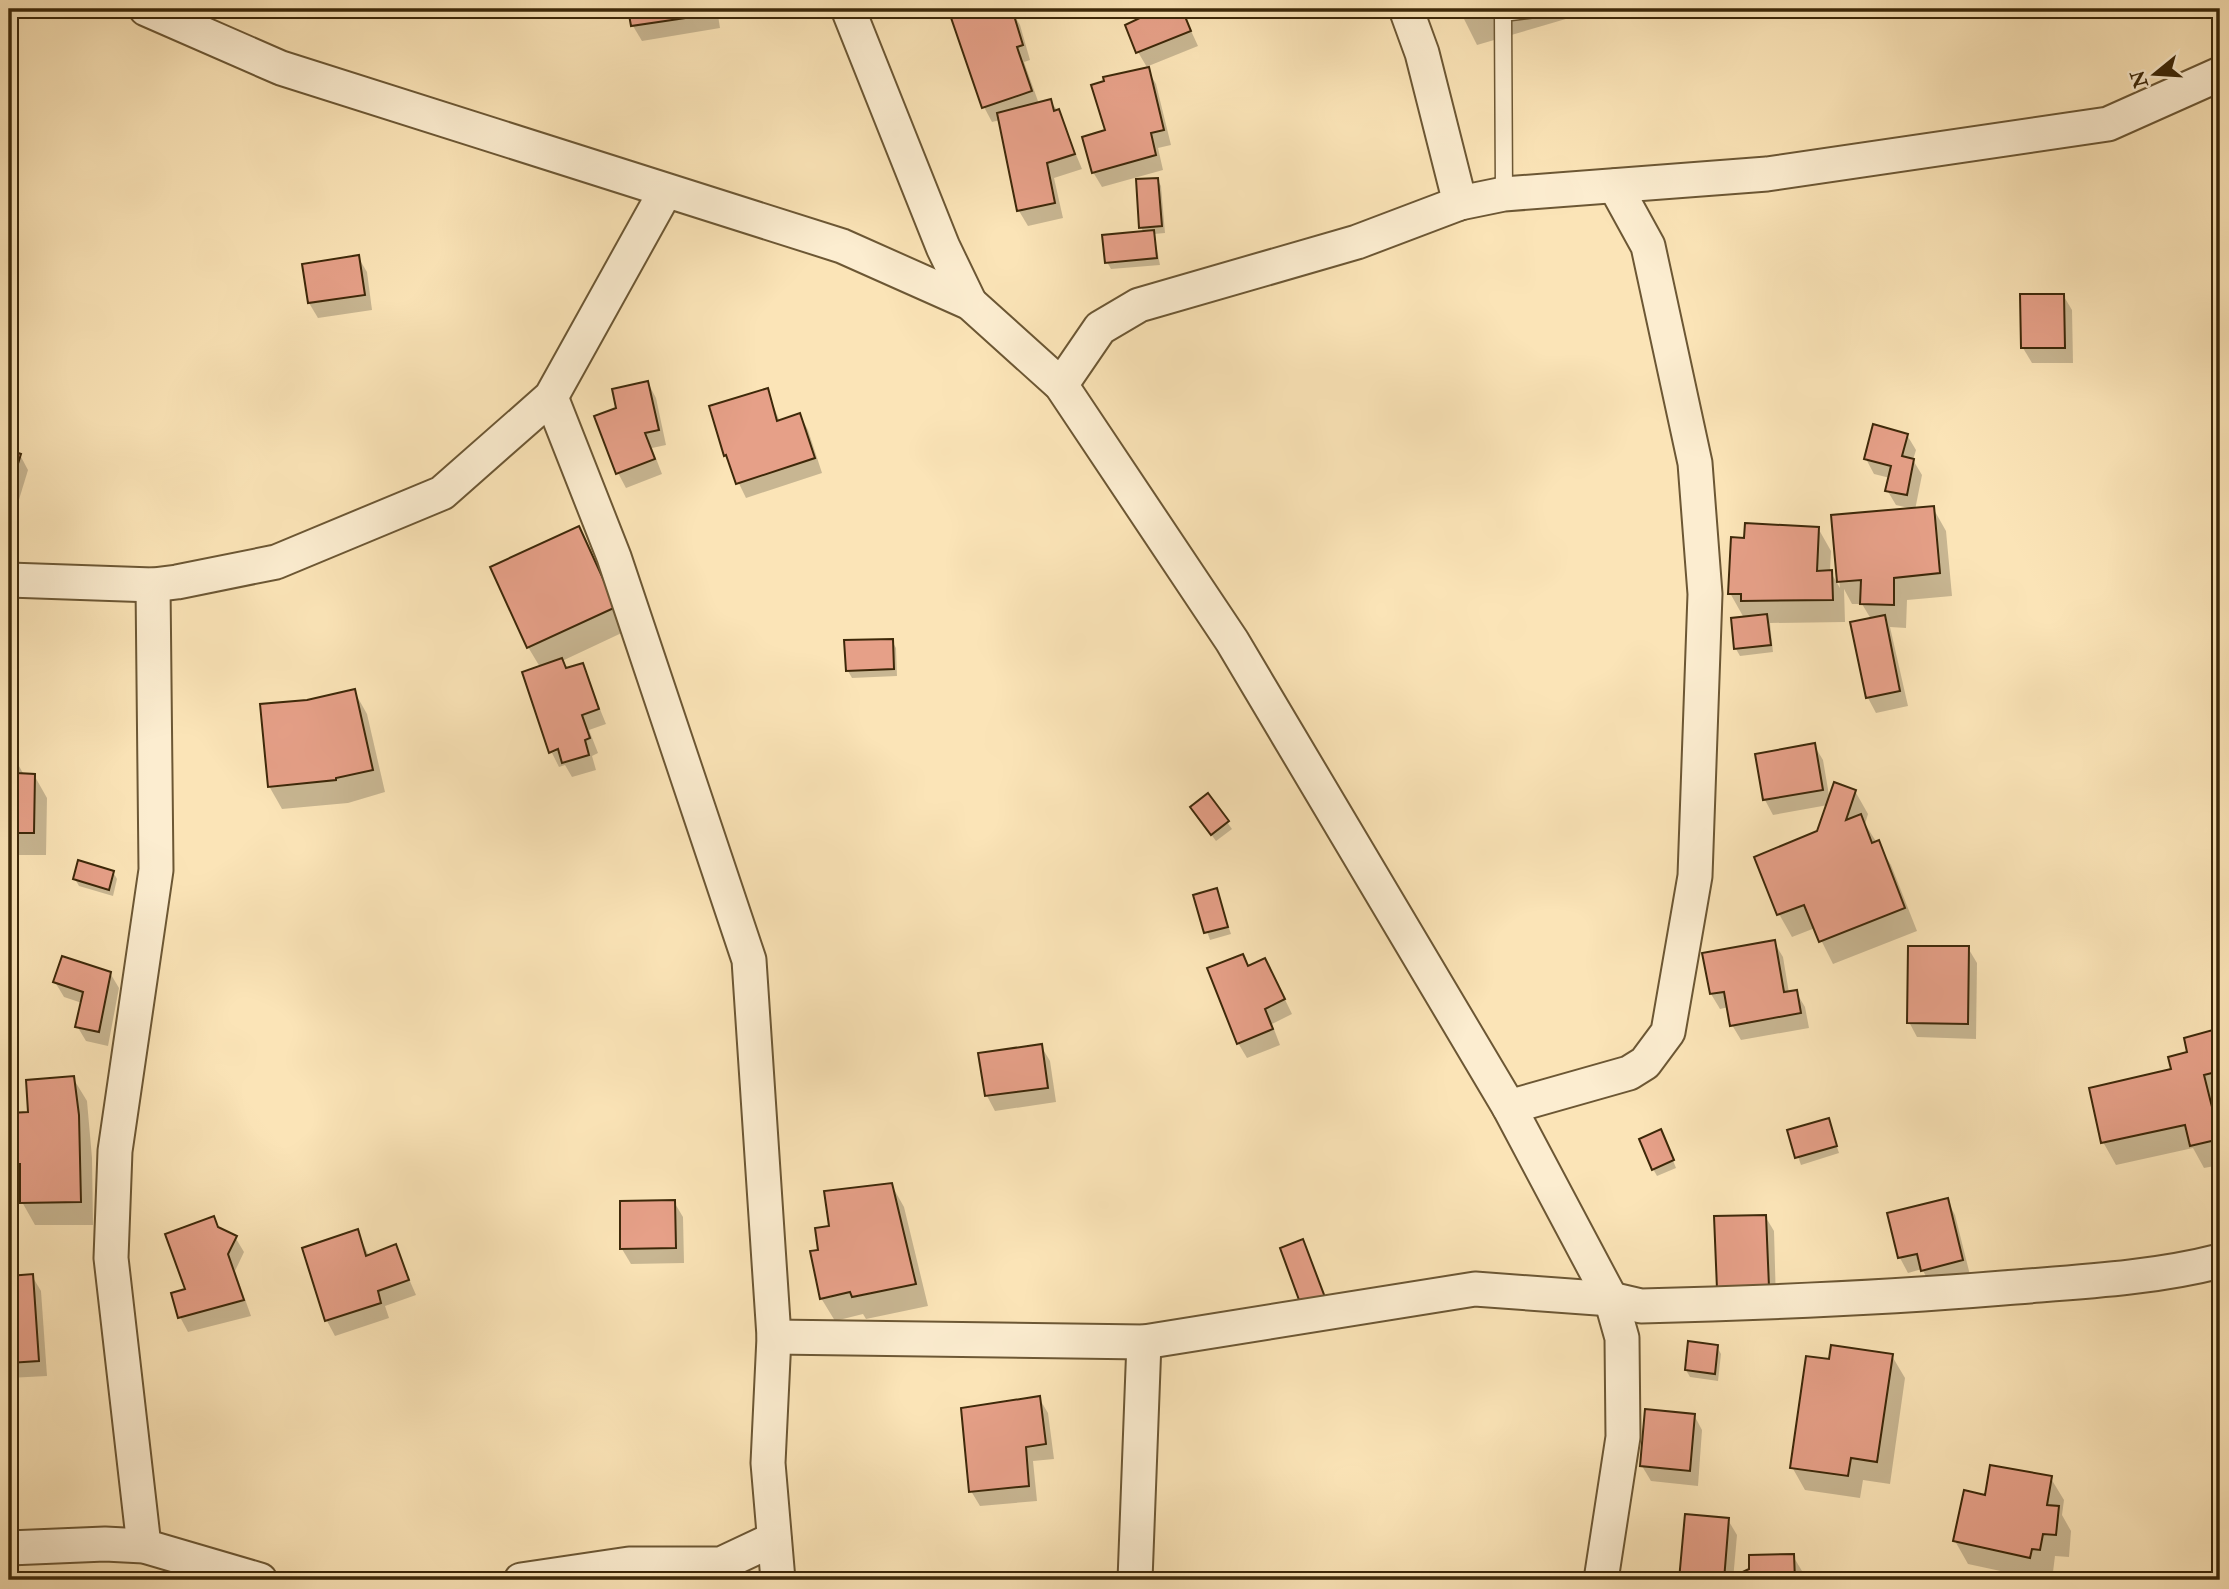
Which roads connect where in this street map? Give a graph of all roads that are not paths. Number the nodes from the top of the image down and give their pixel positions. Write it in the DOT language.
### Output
graph roads {
  1 [pos="146,9"];
  2 [pos="848,9"];
  3 [pos="1406,9"];
  4 [pos="1535,9"];
  5 [pos="2220,74"];
  6 [pos="1615,186"];
  7 [pos="666,192"];
  8 [pos="1504,194"];
  9 [pos="1460,203"];
  10 [pos="970,303"];
  11 [pos="1061,385"];
  12 [pos="551,397"];
  13 [pos="9,580"];
  14 [pos="153,585"];
  15 [pos="1509,1107"];
  16 [pos="2220,1261"];
  17 [pos="1611,1299"];
  18 [pos="774,1337"];
  19 [pos="1143,1342"];
  20 [pos="774,1539"];
  21 [pos="144,1546"];
  22 [pos="9,1548"];
  23 [pos="260,1580"];
  24 [pos="521,1580"];
  25 [pos="778,1580"];
  26 [pos="1135,1580"];
  27 [pos="1601,1580"];
  1 -- 7 [label="street"];
  2 -- 10 [label="street"];
  3 -- 9 [label="street"];
  4 -- 8 [label="lane"];
  5 -- 6 [label="street"];
  6 -- 8 [label="street"];
  6 -- 15 [label="street"];
  7 -- 10 [label="street"];
  7 -- 12 [label="street"];
  8 -- 9 [label="street"];
  9 -- 11 [label="street"];
  10 -- 11 [label="street"];
  11 -- 15 [label="street"];
  12 -- 14 [label="street"];
  12 -- 18 [label="street"];
  13 -- 14 [label="street"];
  14 -- 21 [label="street"];
  15 -- 17 [label="street"];
  16 -- 17 [label="street"];
  17 -- 19 [label="street"];
  17 -- 27 [label="street"];
  18 -- 19 [label="street"];
  18 -- 20 [label="street"];
  19 -- 26 [label="street"];
  20 -- 24 [label="street"];
  20 -- 25 [label="street"];
  21 -- 22 [label="street"];
  21 -- 23 [label="street"];
}
